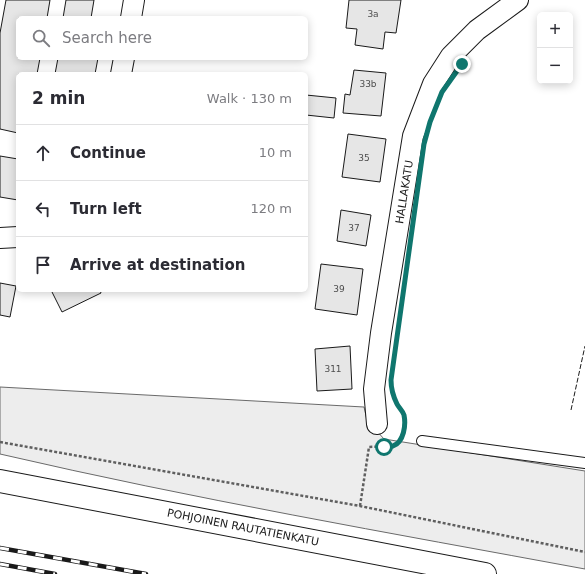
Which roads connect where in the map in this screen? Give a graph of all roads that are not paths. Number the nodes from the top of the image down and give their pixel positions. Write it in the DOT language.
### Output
graph roads {
  1 [pos="134,0"];
  2 [pos="518,0"];
  3 [pos="131,16"];
  4 [pos="124,60"];
  5 [pos="121,72"];
  6 [pos="0,238"];
  7 [pos="16,238"];
  8 [pos="377,424"];
  9 [pos="422,441"];
  10 [pos="585,464"];
  11 [pos="0,481"];
  12 [pos="485,574"];
  1 -- 3 [label="street"];
  2 -- 8 [label="street, HALLAKATU"];
  4 -- 5 [label="street"];
  6 -- 7 [label="street"];
  9 -- 10 [label="lane"];
  11 -- 12 [label="street, POHJOINEN RAUTATIENKATU"];
}
